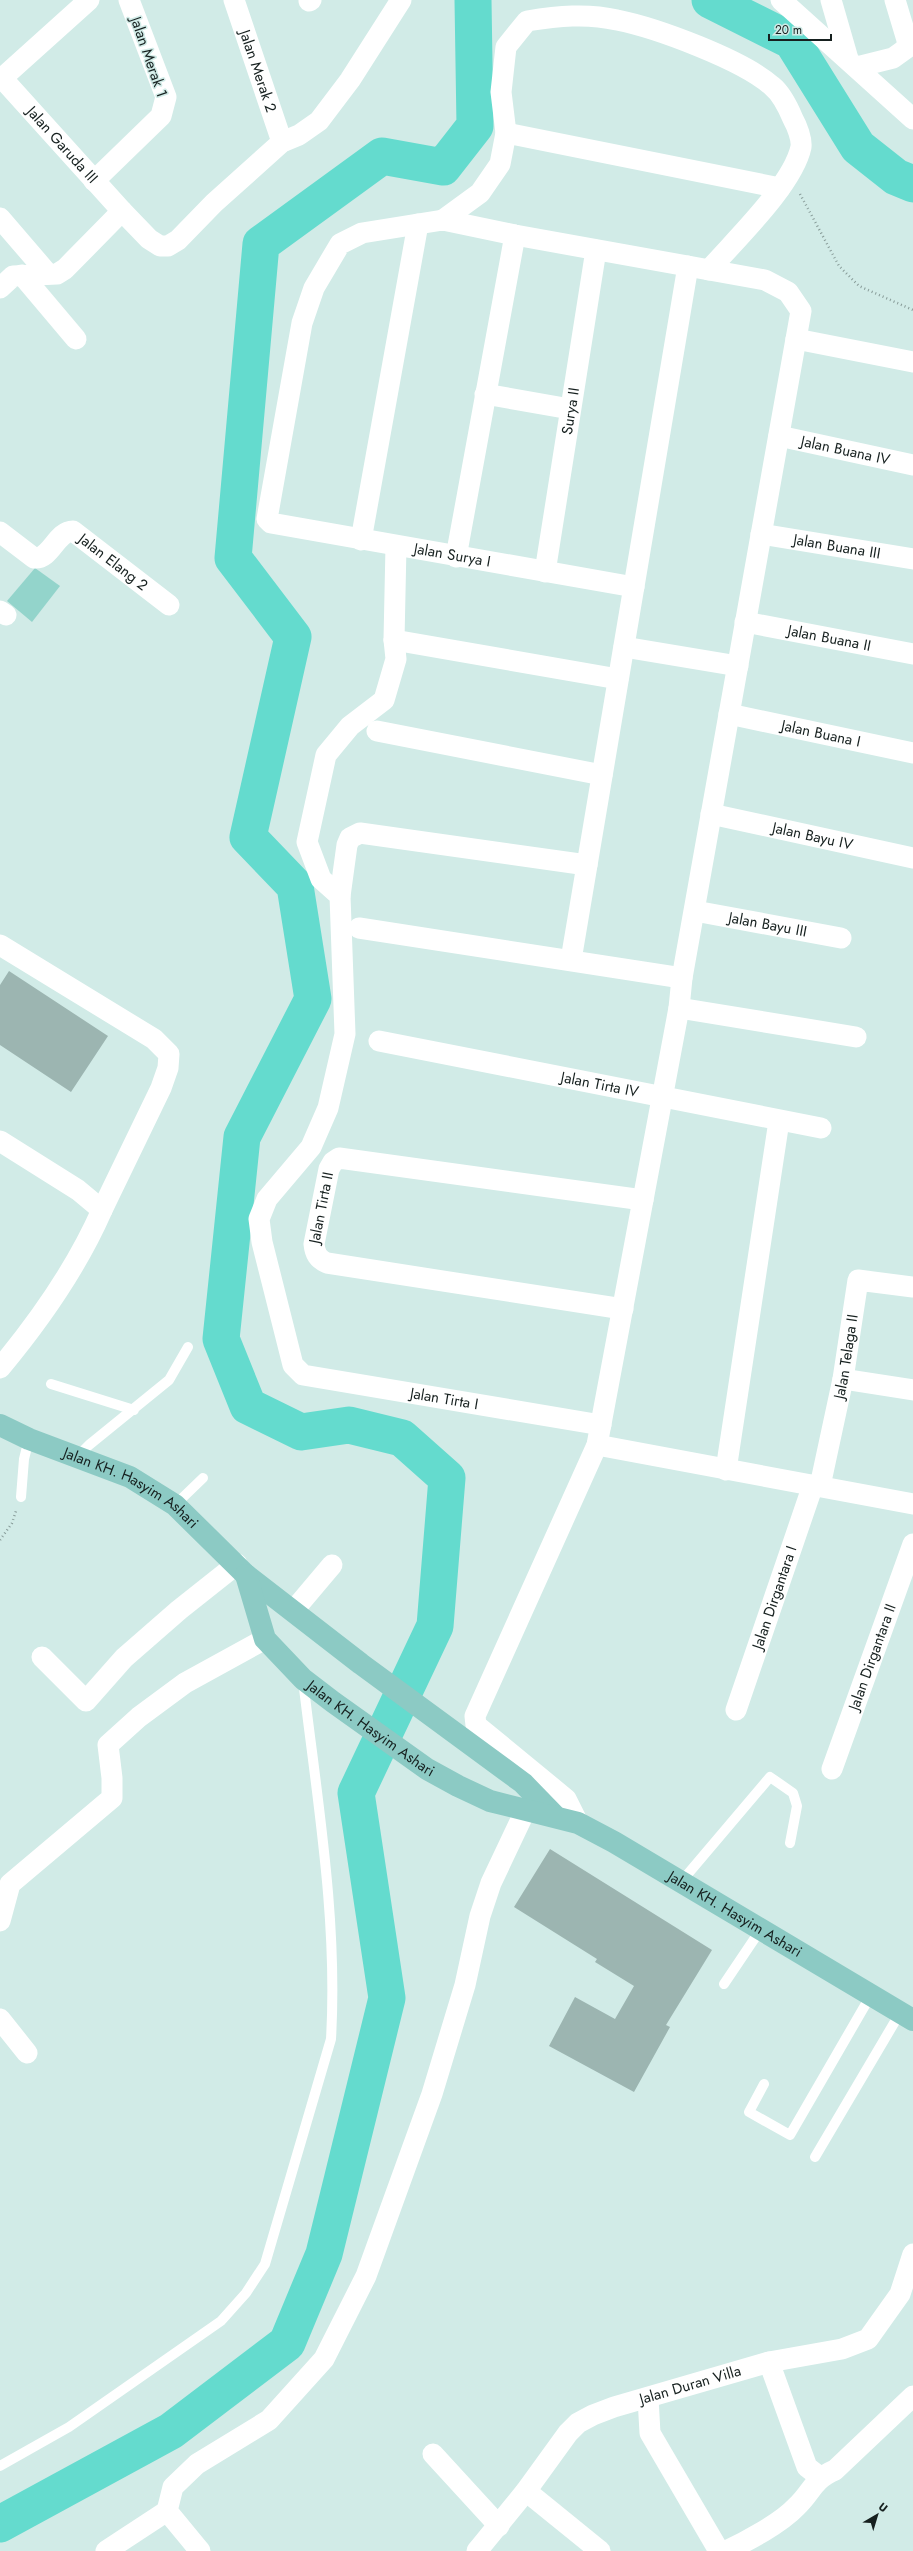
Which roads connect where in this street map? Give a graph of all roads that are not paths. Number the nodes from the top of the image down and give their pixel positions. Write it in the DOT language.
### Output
graph roads {
  1 [pos="89,0"];
  2 [pos="129,0"];
  3 [pos="234,0"];
  4 [pos="401,0"];
  5 [pos="781,0"];
  6 [pos="832,0"];
  7 [pos="895,0"];
  8 [pos="852,63"];
  9 [pos="1,79"];
  10 [pos="913,119"];
  11 [pos="506,133"];
  12 [pos="282,142"];
  13 [pos="94,181"];
  14 [pos="785,183"];
  15 [pos="122,212"];
  16 [pos="0,218"];
  17 [pos="443,220"];
  18 [pos="418,224"];
  19 [pos="515,235"];
  20 [pos="596,250"];
  21 [pos="688,266"];
  22 [pos="709,270"];
  23 [pos="48,274"];
  24 [pos="22,275"];
  25 [pos="0,288"];
  26 [pos="76,339"];
  27 [pos="796,340"];
  28 [pos="913,362"];
  29 [pos="485,394"];
  30 [pos="570,409"];
  31 [pos="779,436"];
  32 [pos="913,465"];
  33 [pos="0,532"];
  34 [pos="761,534"];
  35 [pos="361,540"];
  36 [pos="396,546"];
  37 [pos="456,557"];
  38 [pos="913,559"];
  39 [pos="544,572"];
  40 [pos="634,587"];
  41 [pos="169,605"];
  42 [pos="745,622"];
  43 [pos="394,640"];
  44 [pos="624,647"];
  45 [pos="913,654"];
  46 [pos="738,666"];
  47 [pos="618,679"];
  48 [pos="729,714"];
  49 [pos="377,731"];
  50 [pos="913,753"];
  51 [pos="602,775"];
  52 [pos="711,814"];
  53 [pos="913,858"];
  54 [pos="587,865"];
  55 [pos="340,896"];
  56 [pos="695,911"];
  57 [pos="359,928"];
  58 [pos="842,938"];
  59 [pos="0,945"];
  60 [pos="571,960"];
  61 [pos="682,978"];
  62 [pos="679,1008"];
  63 [pos="856,1037"];
  64 [pos="379,1041"];
  65 [pos="661,1098"];
  66 [pos="779,1121"];
  67 [pos="821,1128"];
  68 [pos="0,1141"];
  69 [pos="642,1200"];
  70 [pos="102,1210"];
  71 [pos="913,1287"];
  72 [pos="623,1309"];
  73 [pos="188,1347"];
  74 [pos="0,1368"];
  75 [pos="843,1380"];
  76 [pos="51,1384"];
  77 [pos="913,1390"];
  78 [pos="134,1410"];
  79 [pos="601,1424"];
  80 [pos="0,1425"];
  81 [pos="29,1439"];
  82 [pos="597,1445"];
  83 [pos="77,1457"];
  84 [pos="726,1470"];
  85 [pos="203,1478"];
  86 [pos="817,1486"];
  87 [pos="21,1498"];
  88 [pos="913,1504"];
  89 [pos="175,1505"];
  90 [pos="913,1544"];
  91 [pos="332,1565"];
  92 [pos="241,1570"];
  93 [pos="294,1610"];
  94 [pos="265,1639"];
  95 [pos="42,1657"];
  96 [pos="302,1679"];
  97 [pos="736,1710"];
  98 [pos="832,1770"];
  99 [pos="526,1809"];
  100 [pos="554,1816"];
  101 [pos="578,1823"];
  102 [pos="790,1843"];
  103 [pos="681,1882"];
  104 [pos="0,1921"];
  105 [pos="761,1929"];
  106 [pos="724,1984"];
  107 [pos="871,1995"];
  108 [pos="907,2017"];
  109 [pos="0,2019"];
  110 [pos="28,2054"];
  111 [pos="764,2084"];
  112 [pos="815,2157"];
  113 [pos="913,2254"];
  114 [pos="769,2362"];
  115 [pos="913,2396"];
  116 [pos="648,2398"];
  117 [pos="433,2454"];
  118 [pos="0,2466"];
  119 [pos="820,2477"];
  120 [pos="526,2491"];
  121 [pos="167,2511"];
  122 [pos="499,2526"];
  123 [pos="106,2551"];
  124 [pos="200,2551"];
  125 [pos="478,2551"];
  126 [pos="600,2551"];
  127 [pos="719,2551"];
  128 [pos="726,2551"];
  1 -- 9 [label="street"];
  2 -- 13 [label="street, Jalan Merak 1"];
  3 -- 12 [label="street, Jalan Merak 2"];
  4 -- 12 [label="street"];
  5 -- 8 [label="street"];
  6 -- 8 [label="street"];
  7 -- 8 [label="street"];
  8 -- 10 [label="street"];
  9 -- 13 [label="street, Jalan Garuda III"];
  11 -- 14 [label="street"];
  11 -- 14 [label="street"];
  11 -- 17 [label="street"];
  12 -- 15 [label="street, Jalan Garuda III"];
  13 -- 15 [label="street, Jalan Garuda III"];
  14 -- 22 [label="street"];
  15 -- 23 [label="street"];
  16 -- 23 [label="street"];
  17 -- 18 [label="street"];
  17 -- 19 [label="street"];
  18 -- 35 [label="street"];
  18 -- 35 [label="street, Jalan Surya I"];
  19 -- 20 [label="street"];
  19 -- 29 [label="street"];
  20 -- 21 [label="street"];
  20 -- 30 [label="street, Surya II"];
  21 -- 22 [label="street"];
  21 -- 40 [label="street"];
  22 -- 27 [label="street"];
  23 -- 24 [label="street"];
  24 -- 25 [label="street"];
  24 -- 26 [label="street"];
  27 -- 28 [label="street"];
  27 -- 31 [label="street"];
  29 -- 30 [label="street"];
  29 -- 37 [label="street"];
  30 -- 39 [label="street, Surya II"];
  31 -- 32 [label="street, Jalan Buana IV"];
  31 -- 34 [label="street"];
  33 -- 41 [label="street, Jalan Elang 2"];
  34 -- 38 [label="street, Jalan Buana III"];
  34 -- 42 [label="street"];
  35 -- 36 [label="street, Jalan Surya I"];
  36 -- 37 [label="street, Jalan Surya I"];
  36 -- 43 [label="street"];
  37 -- 39 [label="street, Jalan Surya I"];
  39 -- 40 [label="street, Jalan Surya I"];
  40 -- 44 [label="street"];
  42 -- 45 [label="street, Jalan Buana II"];
  42 -- 46 [label="street"];
  43 -- 47 [label="street"];
  43 -- 55 [label="street"];
  44 -- 46 [label="street"];
  44 -- 47 [label="street"];
  46 -- 48 [label="street"];
  47 -- 51 [label="street"];
  48 -- 50 [label="street, Jalan Buana I"];
  48 -- 52 [label="street"];
  49 -- 51 [label="street"];
  51 -- 54 [label="street"];
  52 -- 53 [label="street, Jalan Bayu IV"];
  52 -- 56 [label="street"];
  54 -- 55 [label="street"];
  54 -- 60 [label="street"];
  55 -- 79 [label="street, Jalan Tirta I"];
  56 -- 58 [label="street, Jalan Bayu III"];
  56 -- 61 [label="street"];
  57 -- 60 [label="street"];
  59 -- 70 [label="street"];
  60 -- 61 [label="street"];
  61 -- 62 [label="street"];
  62 -- 63 [label="street"];
  62 -- 65 [label="street"];
  64 -- 65 [label="street, Jalan Tirta IV"];
  65 -- 66 [label="street, Jalan Tirta IV"];
  65 -- 69 [label="street"];
  66 -- 67 [label="street, Jalan Tirta IV"];
  66 -- 84 [label="street"];
  68 -- 70 [label="street"];
  69 -- 72 [label="street"];
  69 -- 72 [label="street, Jalan Tirta II"];
  70 -- 74 [label="street"];
  71 -- 75 [label="street, Jalan Telaga II"];
  72 -- 79 [label="street"];
  73 -- 78 [label="lane"];
  75 -- 77 [label="street"];
  75 -- 86 [label="street, Jalan Telaga II"];
  76 -- 78 [label="lane"];
  78 -- 83 [label="lane"];
  79 -- 82 [label="street"];
  80 -- 81 [label="main road, Jalan KH. Hasyim Ashari"];
  81 -- 83 [label="main road, Jalan KH. Hasyim Ashari"];
  81 -- 87 [label="lane"];
  82 -- 84 [label="street"];
  82 -- 101 [label="street"];
  83 -- 89 [label="main road, Jalan KH. Hasyim Ashari"];
  84 -- 86 [label="street"];
  85 -- 89 [label="lane"];
  86 -- 88 [label="street"];
  86 -- 97 [label="street, Jalan Dirgantara I"];
  89 -- 92 [label="main road, Jalan KH. Hasyim Ashari"];
  90 -- 98 [label="street, Jalan Dirgantara II"];
  91 -- 93 [label="street"];
  92 -- 93 [label="main road, Jalan KH. Hasyim Ashari"];
  92 -- 94 [label="main road, Jalan KH. Hasyim Ashari"];
  92 -- 95 [label="street"];
  93 -- 100 [label="main road, Jalan KH. Hasyim Ashari"];
  94 -- 96 [label="main road, Jalan KH. Hasyim Ashari"];
  94 -- 104 [label="street"];
  96 -- 99 [label="main road, Jalan KH. Hasyim Ashari"];
  96 -- 118 [label="lane"];
  99 -- 100 [label="main road, Jalan KH. Hasyim Ashari"];
  99 -- 121 [label="street"];
  100 -- 101 [label="main road, Jalan KH. Hasyim Ashari"];
  101 -- 103 [label="main road, Jalan KH. Hasyim Ashari"];
  102 -- 103 [label="lane"];
  103 -- 105 [label="main road, Jalan KH. Hasyim Ashari"];
  105 -- 106 [label="lane"];
  105 -- 107 [label="main road, Jalan KH. Hasyim Ashari"];
  107 -- 108 [label="main road, Jalan KH. Hasyim Ashari"];
  107 -- 111 [label="lane"];
  108 -- 112 [label="lane"];
  109 -- 110 [label="street"];
  113 -- 114 [label="street, Jalan Duran Villa"];
  114 -- 116 [label="street, Jalan Duran Villa"];
  114 -- 119 [label="street"];
  115 -- 119 [label="street"];
  116 -- 120 [label="street, Jalan Duran Villa"];
  116 -- 127 [label="street"];
  117 -- 122 [label="street"];
  119 -- 128 [label="street"];
  120 -- 122 [label="street, Jalan Duran Villa"];
  120 -- 126 [label="street"];
  121 -- 123 [label="street"];
  121 -- 124 [label="street"];
  122 -- 125 [label="street, Jalan Duran Villa"];
}
